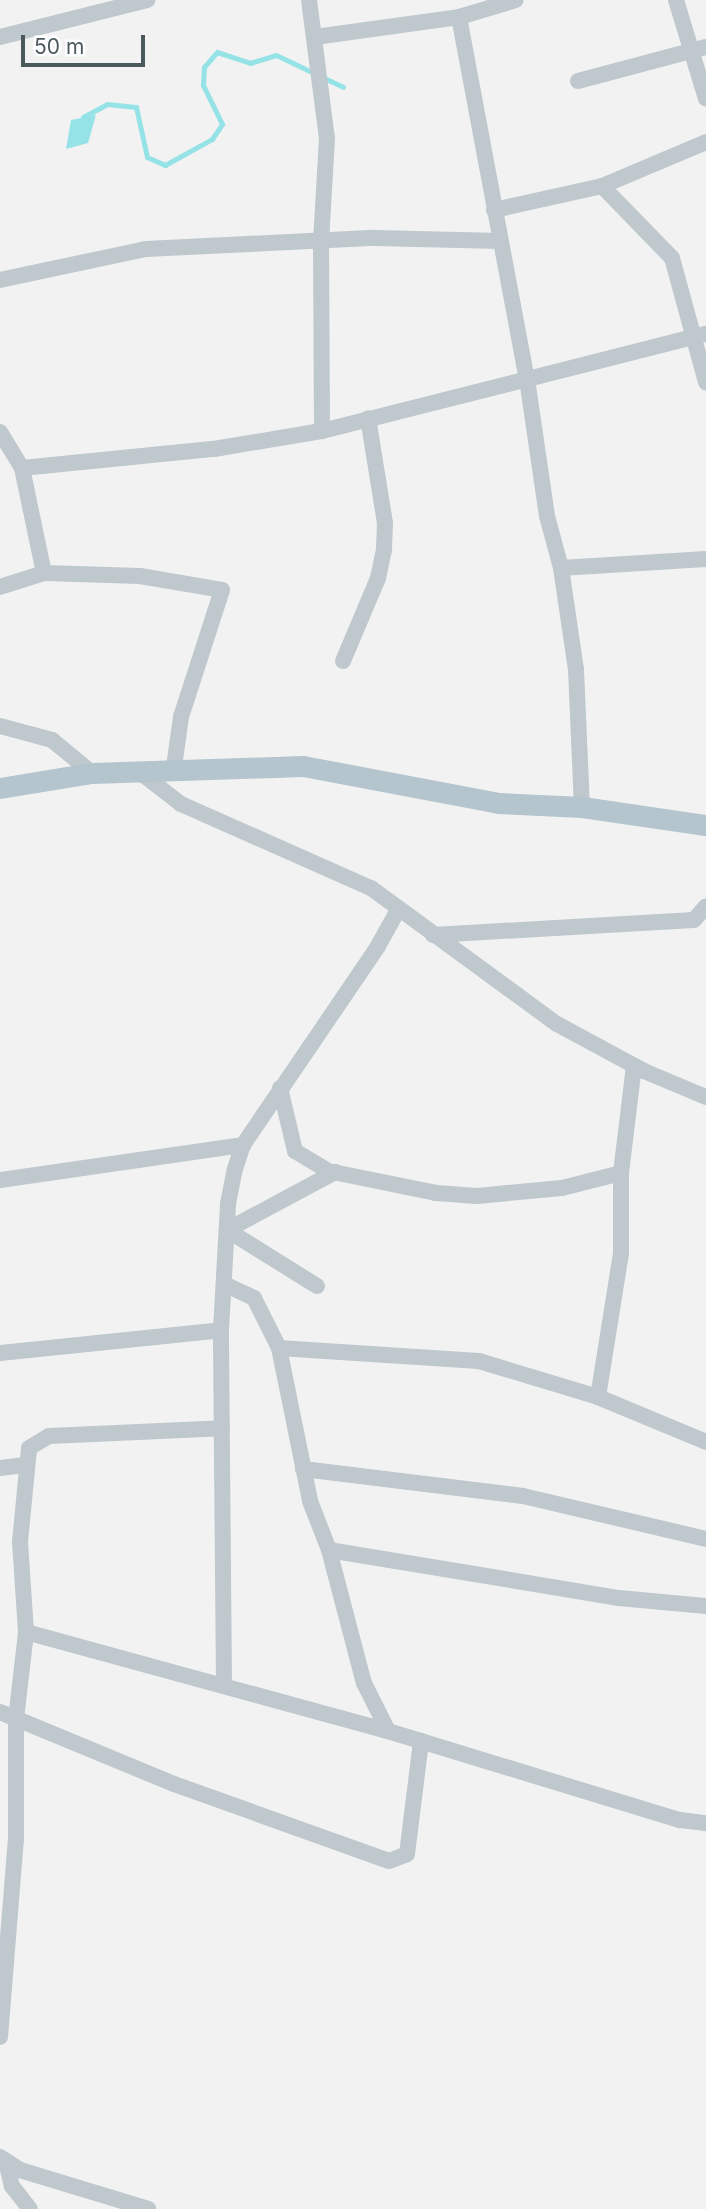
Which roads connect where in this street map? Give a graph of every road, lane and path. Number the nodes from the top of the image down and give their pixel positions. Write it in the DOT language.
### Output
graph roads {
  1 [pos="147,0"];
  2 [pos="309,0"];
  3 [pos="516,0"];
  4 [pos="676,0"];
  5 [pos="459,17"];
  6 [pos="0,37"];
  7 [pos="314,37"];
  8 [pos="699,49"];
  9 [pos="578,81"];
  10 [pos="706,99"];
  11 [pos="706,142"];
  12 [pos="601,186"];
  13 [pos="494,210"];
  14 [pos="500,240"];
  15 [pos="321,241"];
  16 [pos="0,280"];
  17 [pos="701,336"];
  18 [pos="527,379"];
  19 [pos="706,382"];
  20 [pos="368,418"];
  21 [pos="322,431"];
  22 [pos="0,432"];
  23 [pos="22,468"];
  24 [pos="706,559"];
  25 [pos="561,568"];
  26 [pos="44,573"];
  27 [pos="0,587"];
  28 [pos="343,661"];
  29 [pos="0,726"];
  30 [pos="174,767"];
  31 [pos="137,770"];
  32 [pos="92,773"];
  33 [pos="0,788"];
  34 [pos="582,807"];
  35 [pos="706,825"];
  36 [pos="706,906"];
  37 [pos="398,910"];
  38 [pos="433,935"];
  39 [pos="634,1066"];
  40 [pos="280,1088"];
  41 [pos="706,1097"];
  42 [pos="243,1145"];
  43 [pos="335,1172"];
  44 [pos="621,1173"];
  45 [pos="0,1180"];
  46 [pos="227,1230"];
  47 [pos="224,1284"];
  48 [pos="317,1286"];
  49 [pos="221,1330"];
  50 [pos="279,1348"];
  51 [pos="0,1353"];
  52 [pos="598,1397"];
  53 [pos="222,1428"];
  54 [pos="706,1442"];
  55 [pos="25,1465"];
  56 [pos="0,1468"];
  57 [pos="303,1469"];
  58 [pos="706,1539"];
  59 [pos="329,1550"];
  60 [pos="706,1606"];
  61 [pos="26,1632"];
  62 [pos="224,1685"];
  63 [pos="0,1712"];
  64 [pos="16,1718"];
  65 [pos="388,1731"];
  66 [pos="421,1741"];
  67 [pos="706,1823"];
  68 [pos="0,2037"];
  69 [pos="3,2159"];
  70 [pos="30,2209"];
  71 [pos="148,2209"];
  1 -- 6 [label="street"];
  2 -- 7 [label="street"];
  3 -- 5 [label="street"];
  4 -- 8 [label="street"];
  5 -- 7 [label="street"];
  5 -- 13 [label="street"];
  7 -- 15 [label="street"];
  8 -- 9 [label="street"];
  8 -- 10 [label="street"];
  11 -- 12 [label="street"];
  12 -- 13 [label="street"];
  12 -- 17 [label="street"];
  13 -- 14 [label="street"];
  14 -- 15 [label="street"];
  14 -- 18 [label="street"];
  15 -- 16 [label="street"];
  15 -- 21 [label="street"];
  17 -- 18 [label="street"];
  17 -- 19 [label="street"];
  18 -- 20 [label="street"];
  18 -- 25 [label="street"];
  20 -- 21 [label="street"];
  20 -- 28 [label="street"];
  21 -- 23 [label="street"];
  22 -- 23 [label="street"];
  23 -- 26 [label="street"];
  24 -- 25 [label="street"];
  25 -- 34 [label="street"];
  26 -- 27 [label="street"];
  26 -- 30 [label="street"];
  29 -- 32 [label="street"];
  30 -- 31 [label="main road"];
  30 -- 34 [label="main road"];
  31 -- 32 [label="main road"];
  31 -- 37 [label="street"];
  32 -- 33 [label="main road"];
  34 -- 35 [label="main road"];
  36 -- 38 [label="street"];
  37 -- 38 [label="street"];
  37 -- 40 [label="street"];
  38 -- 39 [label="street"];
  39 -- 41 [label="street"];
  39 -- 44 [label="street"];
  40 -- 42 [label="street"];
  40 -- 43 [label="street"];
  42 -- 45 [label="street"];
  42 -- 46 [label="street"];
  43 -- 44 [label="street"];
  43 -- 46 [label="street"];
  44 -- 52 [label="street"];
  46 -- 47 [label="street"];
  46 -- 48 [label="street"];
  47 -- 49 [label="street"];
  47 -- 50 [label="street"];
  49 -- 51 [label="street"];
  49 -- 53 [label="street"];
  50 -- 52 [label="street"];
  50 -- 57 [label="street"];
  52 -- 54 [label="street"];
  53 -- 55 [label="street"];
  53 -- 62 [label="street"];
  55 -- 56 [label="street"];
  55 -- 61 [label="street"];
  57 -- 58 [label="street"];
  57 -- 59 [label="street"];
  59 -- 60 [label="street"];
  59 -- 65 [label="street"];
  61 -- 62 [label="street"];
  61 -- 64 [label="street"];
  62 -- 65 [label="street"];
  63 -- 64 [label="street"];
  64 -- 66 [label="street"];
  64 -- 68 [label="street"];
  65 -- 66 [label="street"];
  66 -- 67 [label="street"];
  69 -- 70 [label="street"];
  69 -- 71 [label="street"];
}
